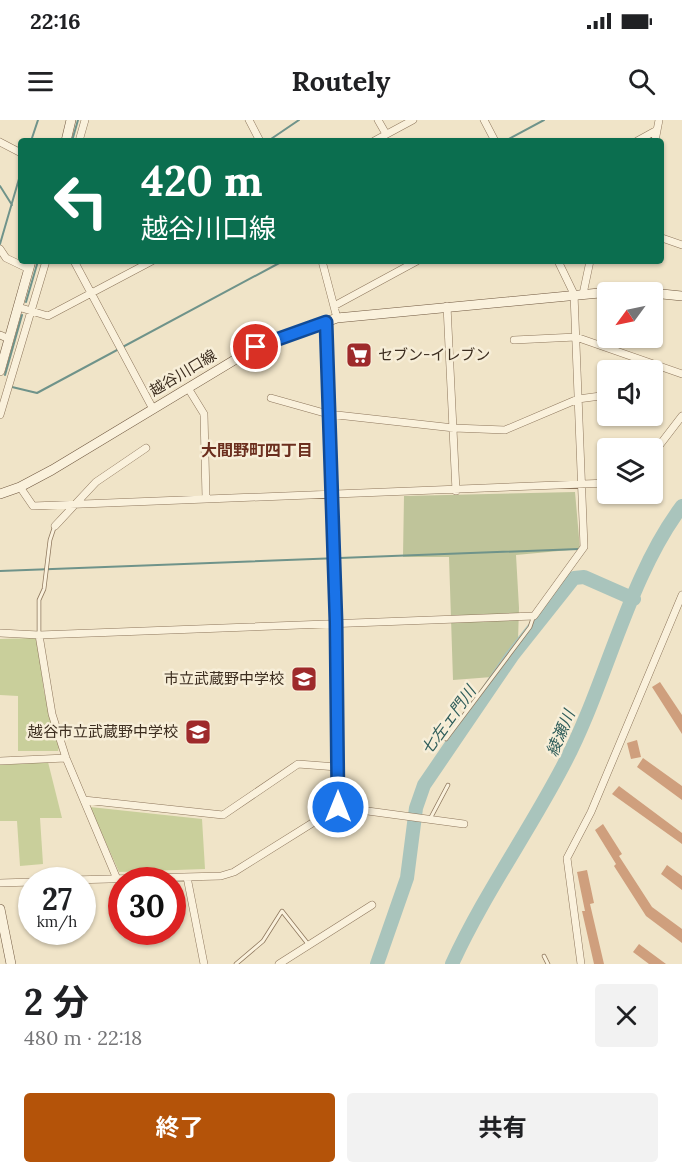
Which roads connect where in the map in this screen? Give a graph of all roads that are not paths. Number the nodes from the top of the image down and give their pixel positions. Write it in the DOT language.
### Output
graph roads {
  1 [pos="71,120"];
  2 [pos="85,120"];
  3 [pos="249,120"];
  4 [pos="378,120"];
  5 [pos="413,120"];
  6 [pos="484,120"];
  7 [pos="659,120"];
  8 [pos="657,130"];
  9 [pos="386,134"];
  10 [pos="67,138"];
  11 [pos="80,138"];
  12 [pos="258,138"];
  13 [pos="379,138"];
  14 [pos="493,138"];
  15 [pos="642,138"];
  16 [pos="656,138"];
  17 [pos="0,142"];
  18 [pos="18,151"];
  19 [pos="664,239"];
  20 [pos="682,245"];
  21 [pos="0,249"];
  22 [pos="18,262"];
  23 [pos="45,264"];
  24 [pos="76,264"];
  25 [pos="146,264"];
  26 [pos="323,264"];
  27 [pos="411,264"];
  28 [pos="560,264"];
  29 [pos="589,264"];
  30 [pos="30,265"];
  31 [pos="597,293"];
  32 [pos="91,294"];
  33 [pos="578,294"];
  34 [pos="663,294"];
  35 [pos="682,296"];
  36 [pos="334,306"];
  37 [pos="447,306"];
  38 [pos="18,308"];
  39 [pos="31,311"];
  40 [pos="337,318"];
  41 [pos="326,322"];
  42 [pos="4,337"];
  43 [pos="576,337"];
  44 [pos="514,340"];
  45 [pos="0,370"];
  46 [pos="682,374"];
  47 [pos="188,388"];
  48 [pos="597,396"];
  49 [pos="271,398"];
  50 [pos="578,399"];
  51 [pos="153,409"];
  52 [pos="328,414"];
  53 [pos="0,415"];
  54 [pos="682,416"];
  55 [pos="454,428"];
  56 [pos="663,441"];
  57 [pos="146,448"];
  58 [pos="597,484"];
  59 [pos="582,485"];
  60 [pos="20,487"];
  61 [pos="456,491"];
  62 [pos="0,494"];
  63 [pos="333,494"];
  64 [pos="206,498"];
  65 [pos="75,503"];
  66 [pos="55,526"];
  67 [pos="682,595"];
  68 [pos="679,609"];
  69 [pos="534,616"];
  70 [pos="336,622"];
  71 [pos="0,633"];
  72 [pos="39,634"];
  73 [pos="446,739"];
  74 [pos="66,758"];
  75 [pos="0,761"];
  76 [pos="337,767"];
  77 [pos="448,785"];
  78 [pos="84,800"];
  79 [pos="338,807"];
  80 [pos="430,820"];
  81 [pos="464,825"];
  82 [pos="112,867"];
  83 [pos="188,877"];
  84 [pos="18,882"];
  85 [pos="0,883"];
  86 [pos="372,905"];
  87 [pos="0,909"];
  88 [pos="308,944"];
  89 [pos="544,957"];
  90 [pos="11,964"];
  91 [pos="204,964"];
  92 [pos="236,964"];
  93 [pos="279,964"];
  94 [pos="548,964"];
  95 [pos="582,964"];
  1 -- 10 [label="main road"];
  2 -- 11 [label="street"];
  3 -- 12 [label="street"];
  4 -- 9 [label="street"];
  5 -- 9 [label="street"];
  6 -- 14 [label="street"];
  7 -- 8 [label="street"];
  8 -- 15 [label="street"];
  8 -- 16 [label="street"];
  9 -- 13 [label="street"];
  17 -- 18 [label="street"];
  19 -- 20 [label="street"];
  21 -- 22 [label="street"];
  23 -- 39 [label="street"];
  24 -- 32 [label="street"];
  25 -- 32 [label="street"];
  26 -- 36 [label="street"];
  27 -- 36 [label="street"];
  28 -- 33 [label="street"];
  29 -- 33 [label="street"];
  30 -- 38 [label="main road"];
  31 -- 33 [label="main road, 越谷川口線"];
  32 -- 39 [label="street"];
  32 -- 51 [label="street"];
  33 -- 37 [label="main road, 越谷川口線"];
  33 -- 43 [label="street"];
  34 -- 35 [label="main road"];
  36 -- 40 [label="street"];
  37 -- 40 [label="main road, 越谷川口線"];
  37 -- 55 [label="street"];
  38 -- 39 [label="street"];
  38 -- 42 [label="main road"];
  39 -- 53 [label="street"];
  40 -- 41 [label="main road, 越谷川口線"];
  41 -- 47 [label="main road, 越谷川口線"];
  41 -- 52 [label="street"];
  42 -- 45 [label="main road"];
  43 -- 44 [label="street"];
  43 -- 46 [label="street"];
  43 -- 50 [label="street"];
  47 -- 51 [label="main road, 越谷川口線"];
  47 -- 64 [label="street"];
  48 -- 50 [label="street"];
  49 -- 52 [label="street"];
  50 -- 55 [label="street"];
  50 -- 59 [label="street"];
  51 -- 60 [label="main road, 越谷川口線"];
  52 -- 55 [label="street"];
  52 -- 63 [label="street"];
  54 -- 56 [label="street"];
  55 -- 61 [label="street"];
  57 -- 65 [label="street"];
  58 -- 59 [label="street"];
  59 -- 61 [label="street"];
  59 -- 69 [label="street"];
  60 -- 62 [label="main road, 越谷川口線"];
  60 -- 65 [label="street"];
  61 -- 63 [label="street"];
  63 -- 64 [label="street"];
  63 -- 70 [label="street"];
  64 -- 65 [label="street"];
  65 -- 66 [label="street"];
  66 -- 72 [label="lane"];
  67 -- 68 [label="street"];
  68 -- 95 [label="street"];
  69 -- 70 [label="street"];
  69 -- 73 [label="lane"];
  70 -- 72 [label="street"];
  70 -- 76 [label="street"];
  71 -- 72 [label="street"];
  72 -- 74 [label="street"];
  74 -- 75 [label="street"];
  74 -- 78 [label="street"];
  76 -- 78 [label="street"];
  76 -- 79 [label="street"];
  77 -- 80 [label="lane"];
  78 -- 82 [label="street"];
  79 -- 80 [label="street"];
  79 -- 83 [label="street"];
  80 -- 81 [label="street"];
  83 -- 91 [label="street"];
  84 -- 85 [label="street"];
  86 -- 88 [label="street"];
  87 -- 90 [label="main road"];
  88 -- 92 [label="lane"];
  88 -- 93 [label="street"];
  89 -- 94 [label="lane"];
}
